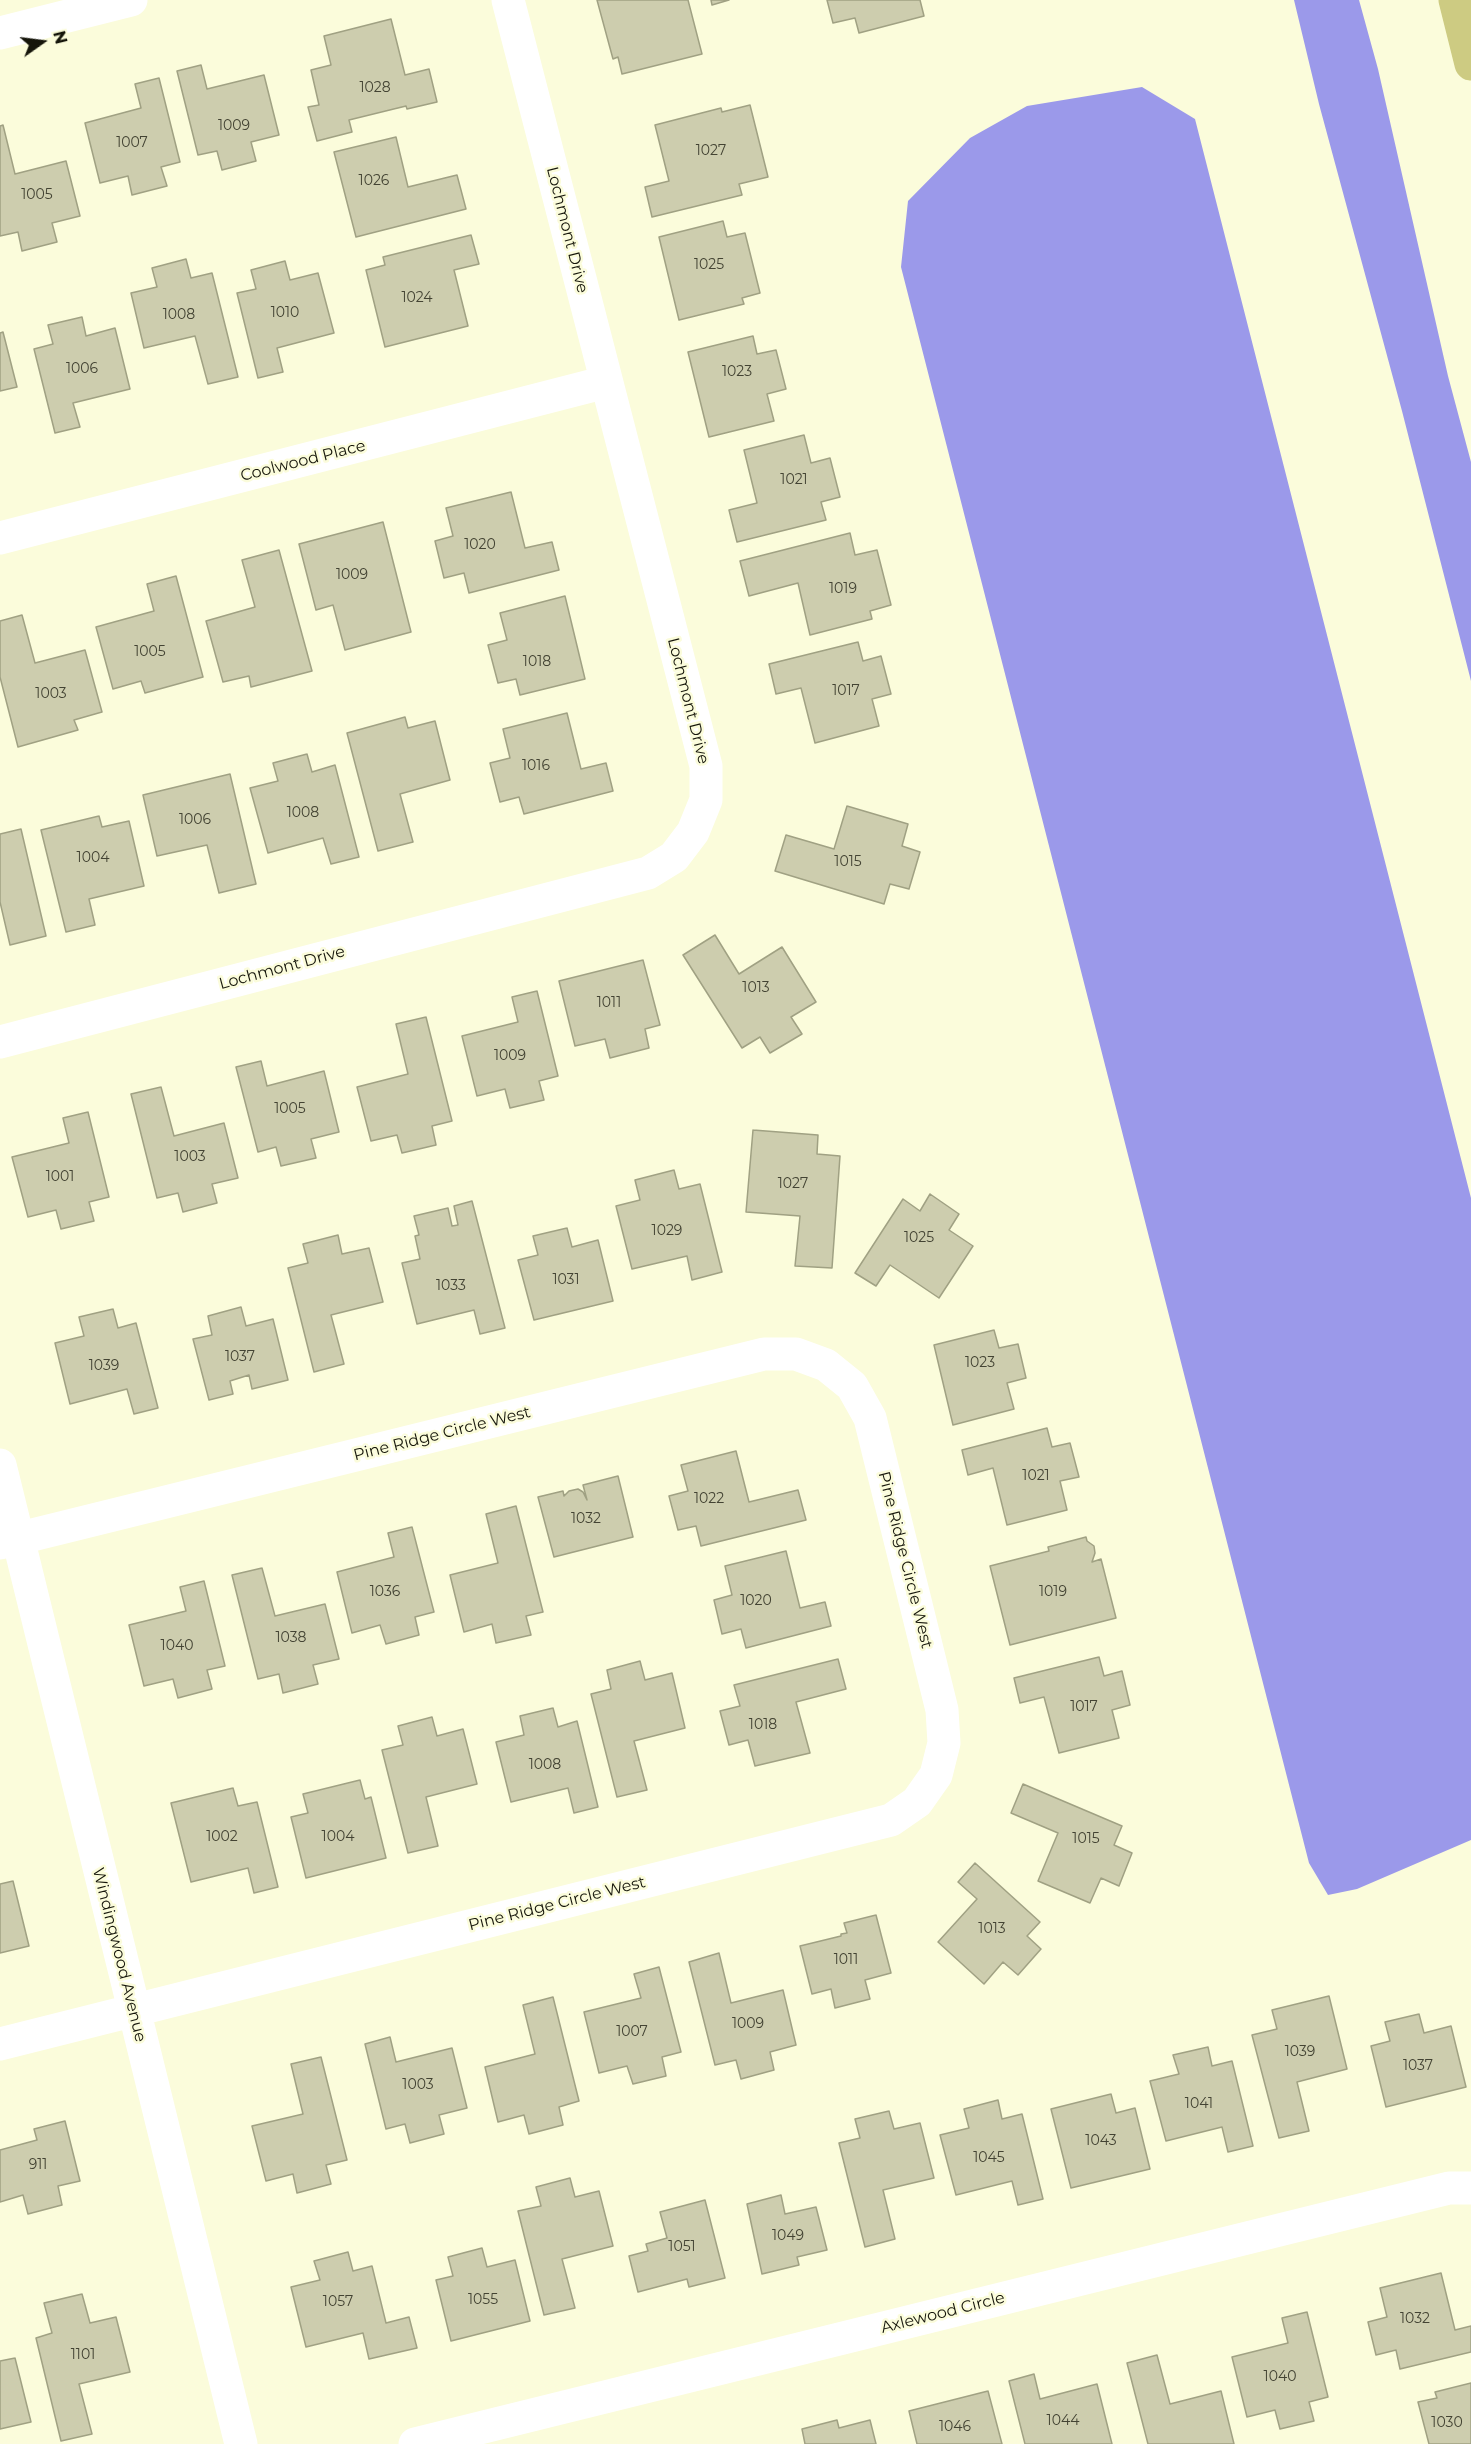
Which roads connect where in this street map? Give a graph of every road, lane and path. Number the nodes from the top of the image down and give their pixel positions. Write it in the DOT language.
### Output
graph roads {
  1 [pos="131,0"];
  2 [pos="508,0"];
  3 [pos="1455,0"];
  4 [pos="0,33"];
  5 [pos="1471,64"];
  6 [pos="606,382"];
  7 [pos="0,538"];
  8 [pos="0,1042"];
  9 [pos="0,1465"];
  10 [pos="9,1541"];
  11 [pos="133,2011"];
  12 [pos="0,2044"];
  13 [pos="1471,2188"];
  14 [pos="241,2444"];
  15 [pos="415,2444"];
  1 -- 4 [label="street"];
  2 -- 6 [label="street, Lochmont Drive"];
  3 -- 5 [label="main road"];
  6 -- 7 [label="street, Coolwood Place"];
  6 -- 8 [label="street, Lochmont Drive"];
  9 -- 10 [label="street, Windingwood Avenue"];
  10 -- 11 [label="street, Windingwood Avenue"];
  10 -- 11 [label="street, Pine Ridge Circle West"];
  11 -- 12 [label="street, Pine Ridge Circle West"];
  11 -- 14 [label="street, Windingwood Avenue"];
  13 -- 15 [label="street, Axlewood Circle"];
}
